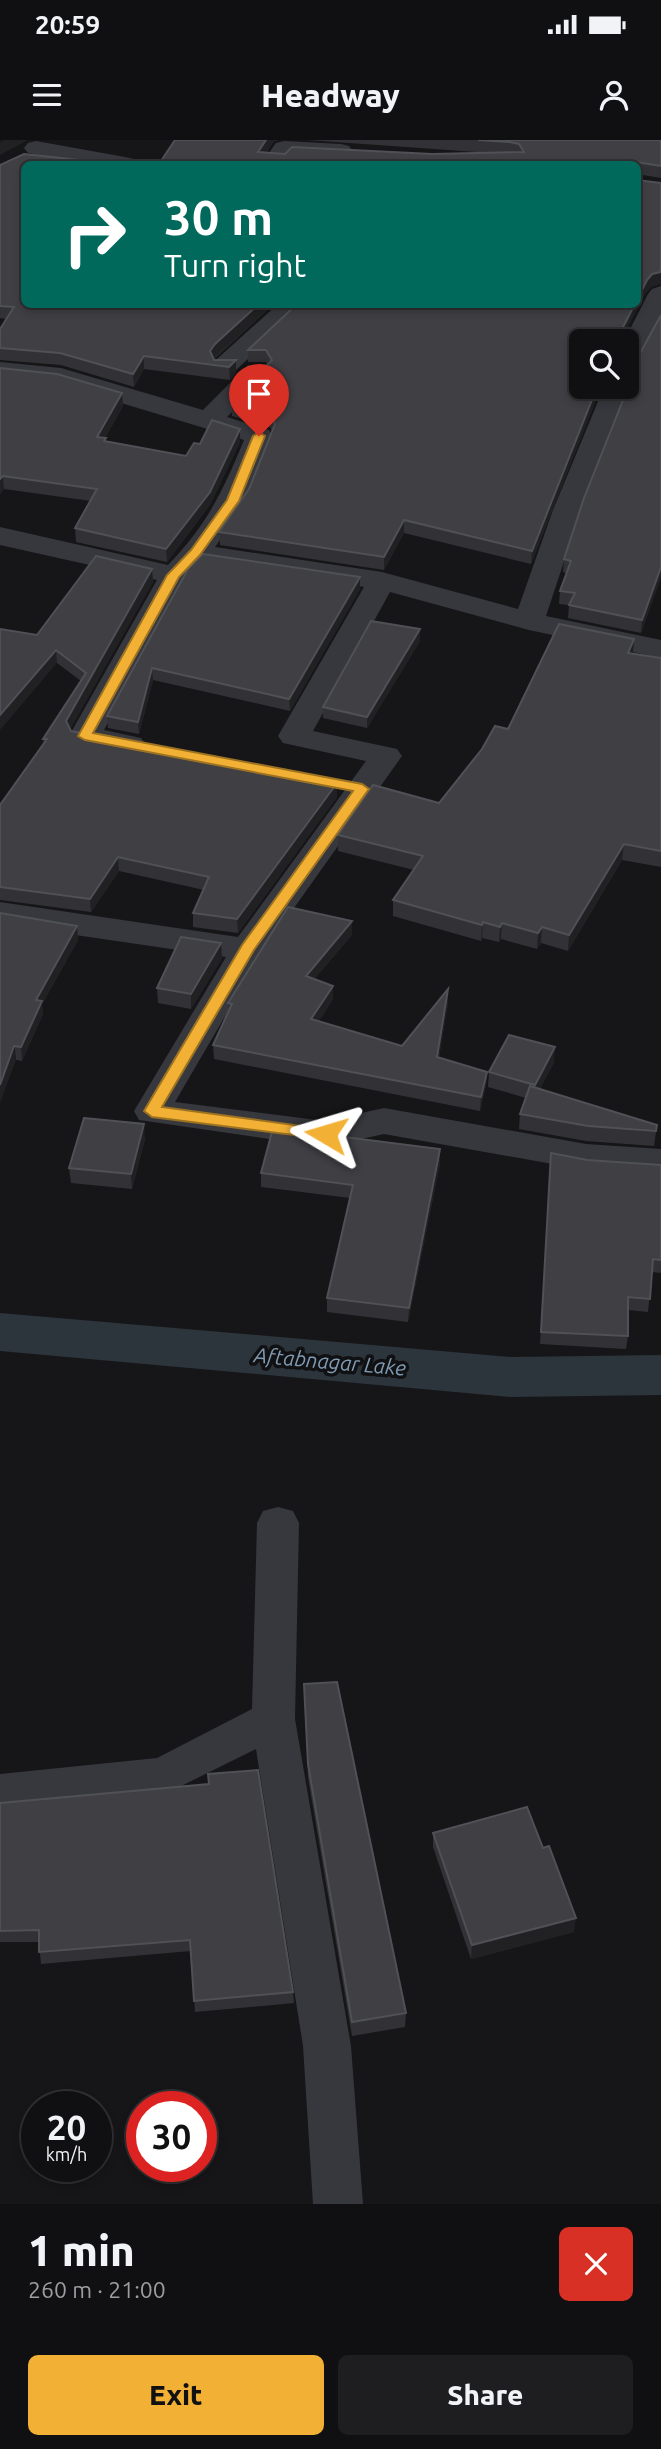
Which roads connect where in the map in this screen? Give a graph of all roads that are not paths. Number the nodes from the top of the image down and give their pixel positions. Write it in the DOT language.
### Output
graph roads {
  1 [pos="42,144"];
  2 [pos="370,152"];
  3 [pos="113,161"];
  4 [pos="276,161"];
  5 [pos="12,162"];
  6 [pos="661,293"];
  7 [pos="290,308"];
  8 [pos="639,337"];
  9 [pos="0,370"];
  10 [pos="612,399"];
  11 [pos="209,420"];
  12 [pos="0,536"];
  13 [pos="196,552"];
  14 [pos="174,575"];
  15 [pos="382,581"];
  16 [pos="529,621"];
  17 [pos="661,649"];
  18 [pos="153,750"];
  19 [pos="0,913"];
  20 [pos="248,948"];
  21 [pos="661,1162"];
  22 [pos="278,1523"];
  23 [pos="273,1719"];
  24 [pos="0,1793"];
  25 [pos="338,2204"];
  1 -- 3 [label="street"];
  1 -- 5 [label="street"];
  2 -- 4 [label="street"];
  6 -- 8 [label="street"];
  7 -- 11 [label="street"];
  9 -- 11 [label="street"];
  10 -- 16 [label="street"];
  11 -- 13 [label="street"];
  12 -- 14 [label="street"];
  13 -- 14 [label="street"];
  13 -- 15 [label="street"];
  14 -- 18 [label="street"];
  15 -- 16 [label="street"];
  15 -- 20 [label="street"];
  16 -- 17 [label="street"];
  19 -- 20 [label="street"];
  20 -- 21 [label="street"];
  22 -- 23 [label="street"];
  23 -- 24 [label="street"];
  23 -- 25 [label="street"];
}
